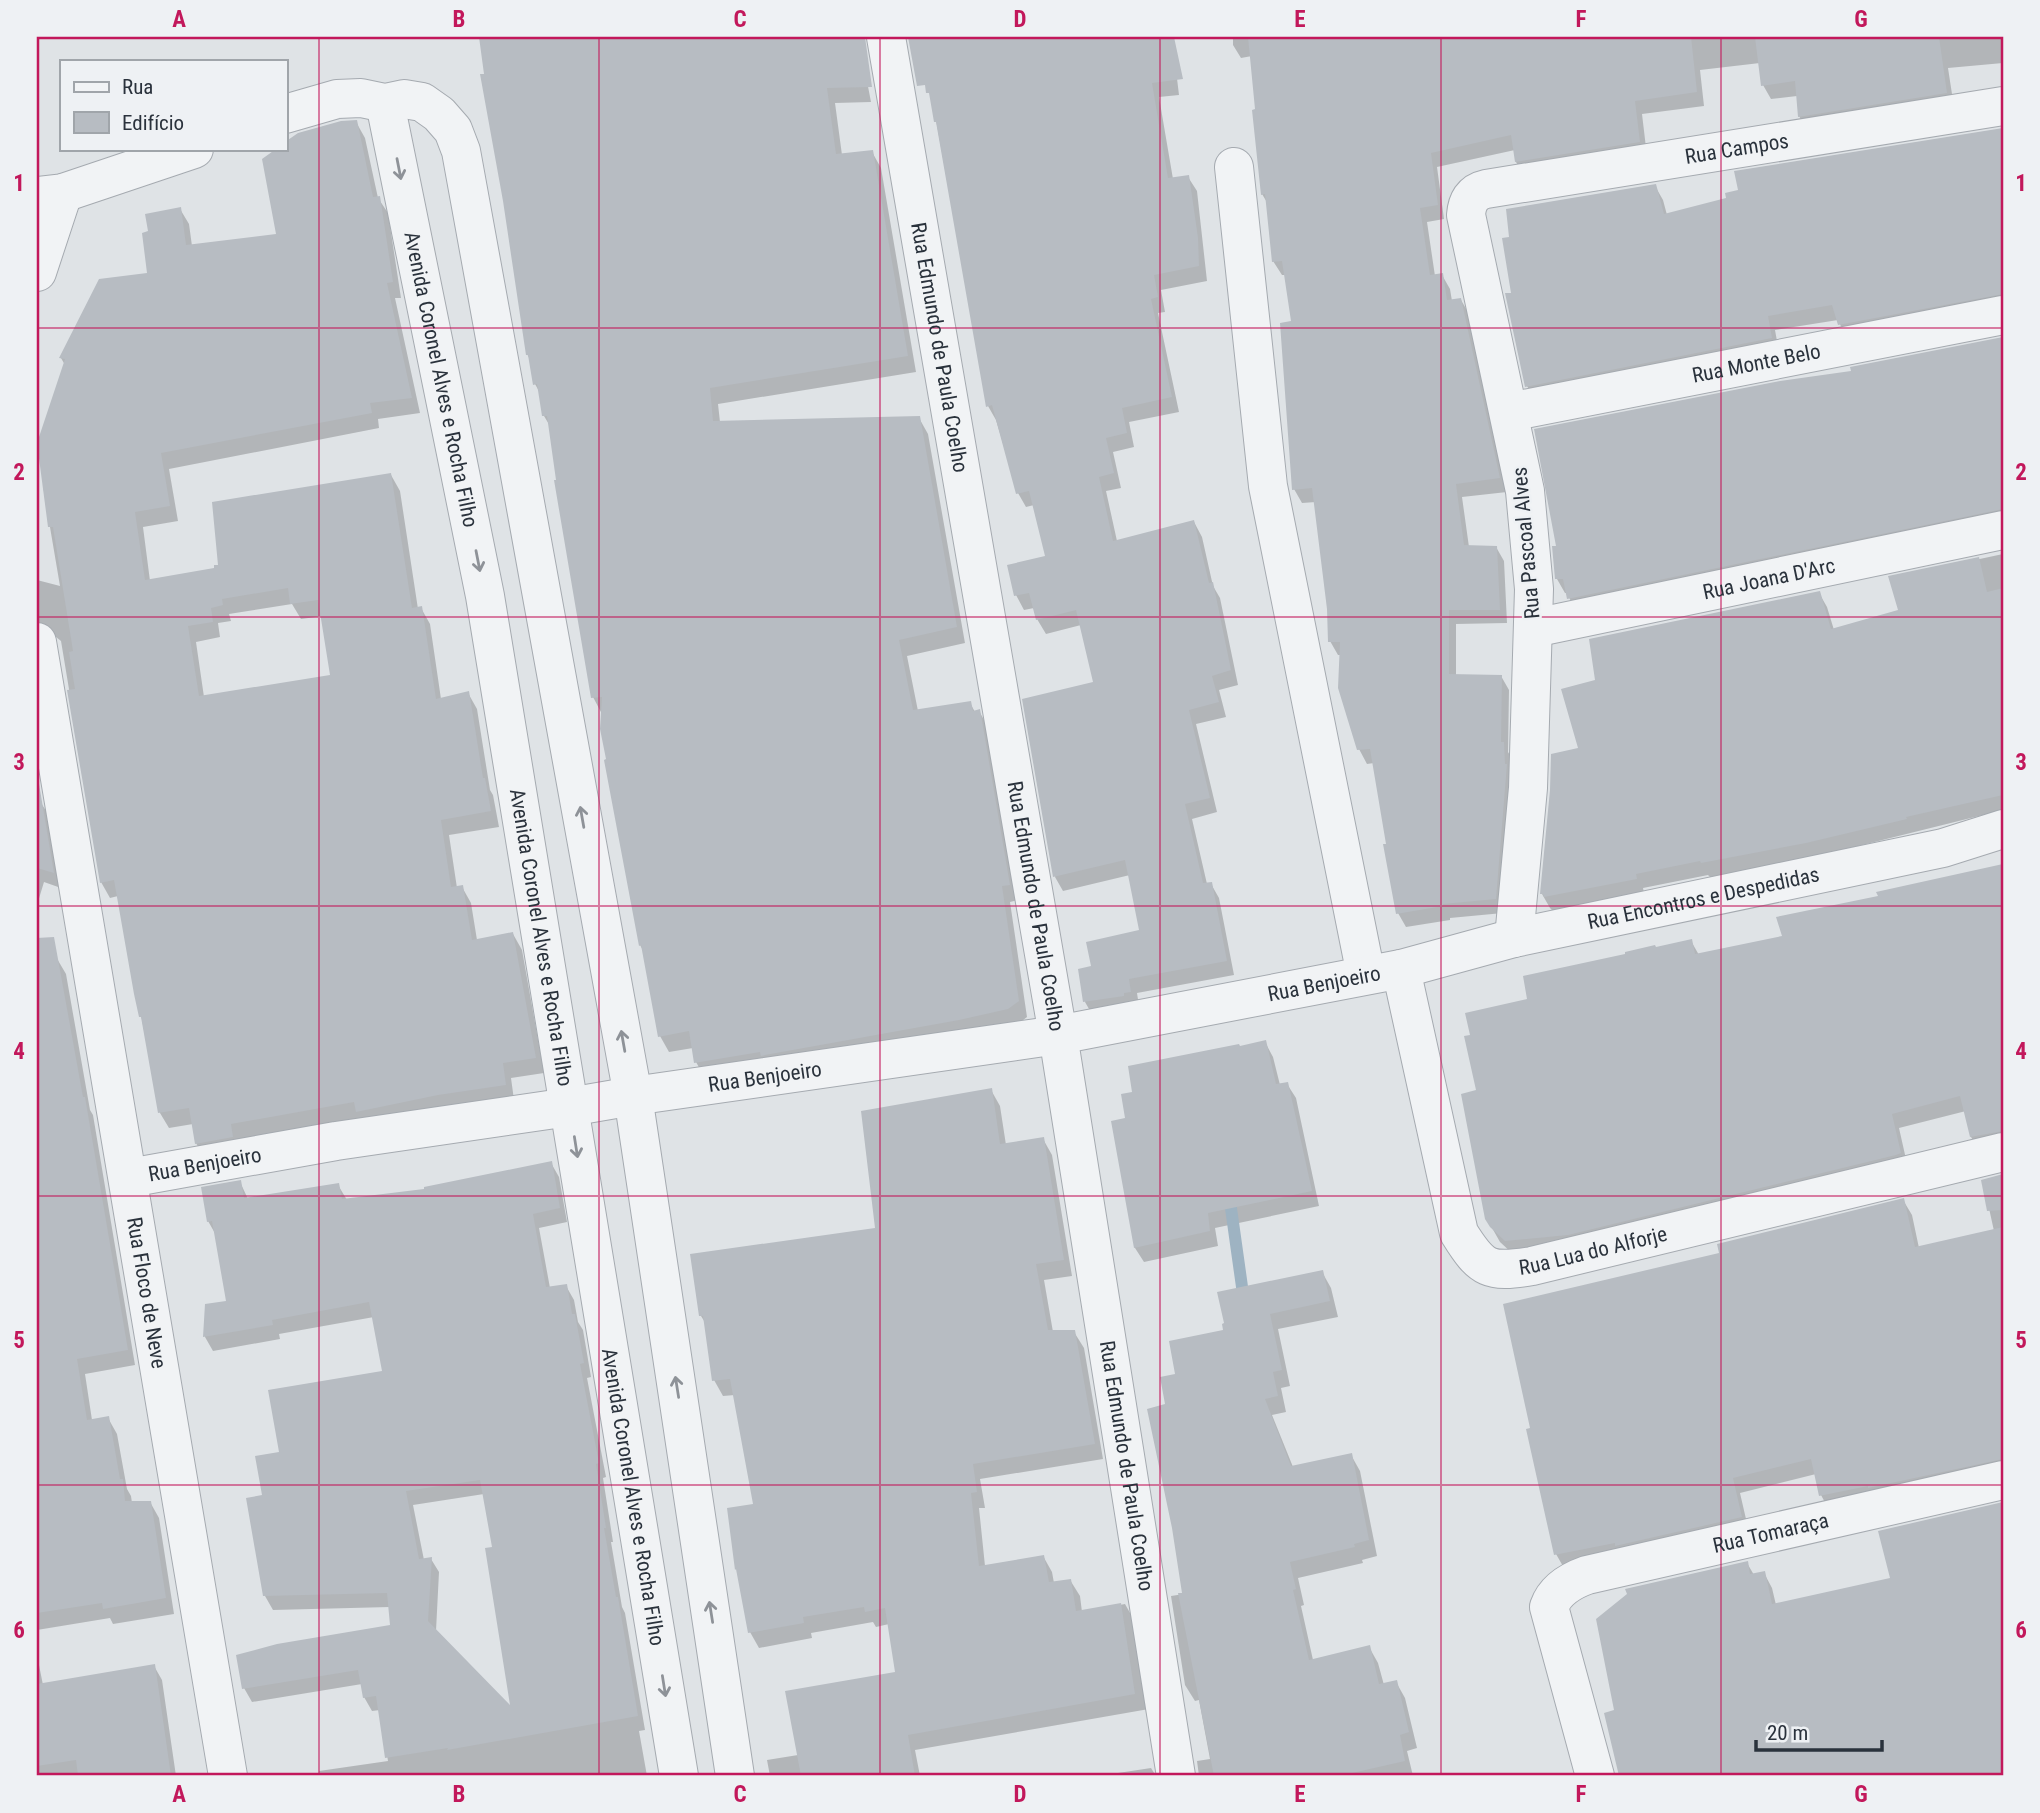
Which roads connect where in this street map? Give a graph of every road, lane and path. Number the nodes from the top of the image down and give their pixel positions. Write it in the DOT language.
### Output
graph roads {
  1 [pos="886,37"];
  2 [pos="385,103"];
  3 [pos="2003,106"];
  4 [pos="287,113"];
  5 [pos="191,150"];
  6 [pos="1234,167"];
  7 [pos="50,195"];
  8 [pos="1473,195"];
  9 [pos="37,272"];
  10 [pos="2003,316"];
  11 [pos="1509,412"];
  12 [pos="2003,530"];
  13 [pos="1534,628"];
  14 [pos="37,642"];
  15 [pos="2003,829"];
  16 [pos="1514,938"];
  17 [pos="1384,972"];
  18 [pos="1058,1035"];
  19 [pos="633,1096"];
  20 [pos="569,1107"];
  21 [pos="2003,1152"];
  22 [pos="129,1178"];
  23 [pos="2003,1480"];
  24 [pos="228,1776"];
  25 [pos="679,1776"];
  26 [pos="735,1776"];
  27 [pos="1176,1776"];
  28 [pos="1595,1776"];
  1 -- 18 [label="street, Rua Edmundo de Paula Coelho"];
  2 -- 4 [label="street"];
  19 -- 2 [label="street, one-way"];
  2 -- 20 [label="street, Avenida Coronel Alves e Rocha Filho, one-way"];
  3 -- 8 [label="street, Rua Campos"];
  5 -- 7 [label="street"];
  6 -- 17 [label="street, Rua Lua do Alforje"];
  7 -- 9 [label="street"];
  8 -- 11 [label="street, Rua Pascoal Alves"];
  10 -- 11 [label="street, Rua Monte Belo"];
  11 -- 13 [label="street, Rua Pascoal Alves"];
  12 -- 13 [label="street, Rua Joana D'Arc"];
  13 -- 16 [label="street, Rua Pascoal Alves"];
  14 -- 22 [label="street, Rua Floco de Neve"];
  15 -- 16 [label="street, Rua Encontros e Despedidas"];
  16 -- 17 [label="street, Rua Encontros e Despedidas"];
  17 -- 18 [label="street, Rua Benjoeiro"];
  17 -- 21 [label="street, Rua Lua do Alforje"];
  18 -- 19 [label="street, Rua Benjoeiro"];
  18 -- 27 [label="street, Rua Edmundo de Paula Coelho"];
  19 -- 20 [label="street, Rua Benjoeiro"];
  26 -- 19 [label="street, one-way"];
  20 -- 22 [label="street, Rua Benjoeiro"];
  20 -- 25 [label="street, Avenida Coronel Alves e Rocha Filho, one-way"];
  22 -- 24 [label="street, Rua Floco de Neve"];
  23 -- 28 [label="street, Rua Tomaraça"];
}
